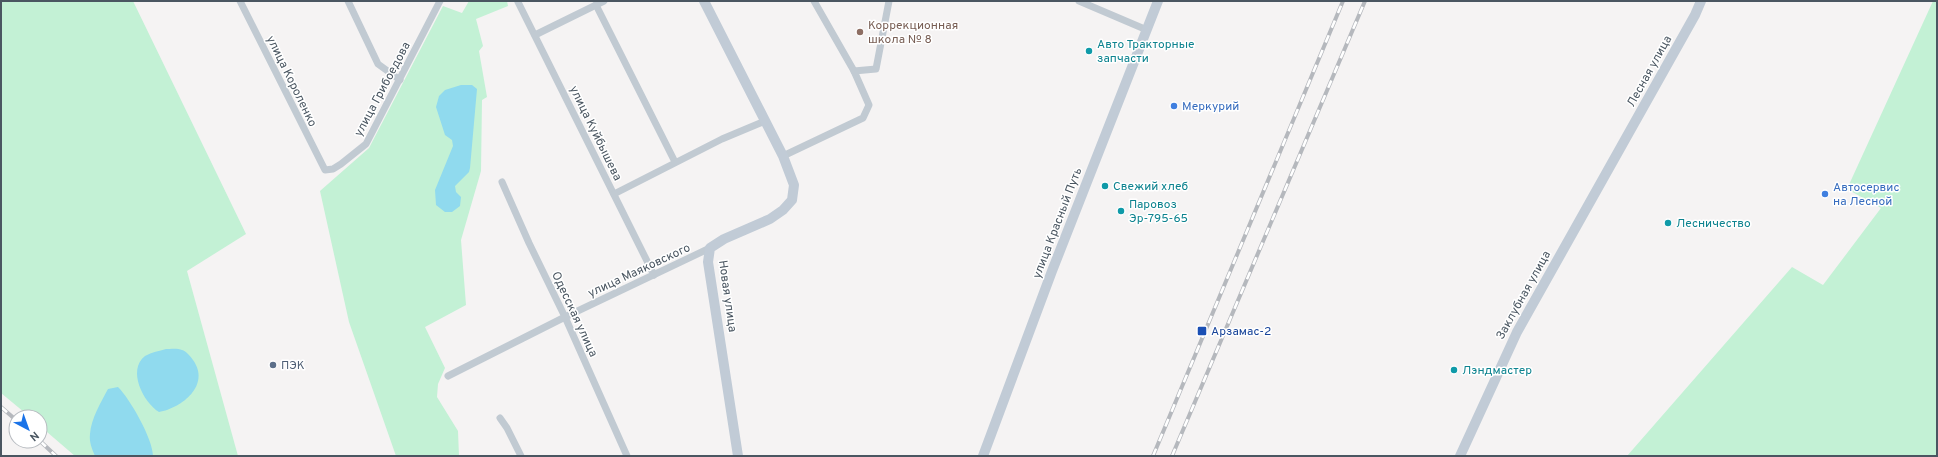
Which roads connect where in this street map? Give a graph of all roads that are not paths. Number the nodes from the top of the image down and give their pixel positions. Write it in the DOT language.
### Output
graph roads {
  1 [pos="240,1"];
  2 [pos="348,1"];
  3 [pos="440,1"];
  4 [pos="604,1"];
  5 [pos="704,1"];
  6 [pos="814,1"];
  7 [pos="889,1"];
  8 [pos="1079,1"];
  9 [pos="1158,1"];
  10 [pos="1701,1"];
  11 [pos="518,2"];
  12 [pos="596,5"];
  13 [pos="1147,30"];
  14 [pos="535,35"];
  15 [pos="854,71"];
  16 [pos="400,80"];
  17 [pos="765,121"];
  18 [pos="1618,152"];
  19 [pos="783,156"];
  20 [pos="675,162"];
  21 [pos="325,170"];
  22 [pos="502,182"];
  23 [pos="614,194"];
  24 [pos="710,248"];
  25 [pos="654,275"];
  26 [pos="566,317"];
  27 [pos="448,376"];
  28 [pos="500,418"];
  29 [pos="623,455"];
  30 [pos="521,456"];
  31 [pos="738,456"];
  32 [pos="982,456"];
  33 [pos="1460,456"];
  1 -- 21 [label="street, улица Короленко"];
  2 -- 16 [label="street"];
  3 -- 16 [label="street, улица Грибоедова"];
  4 -- 12 [label="street"];
  5 -- 17 [label="main road, Новая улица"];
  6 -- 15 [label="street"];
  7 -- 15 [label="street"];
  8 -- 13 [label="street"];
  9 -- 13 [label="main road, улица Красный Путь"];
  10 -- 18 [label="main road, Лесная улица"];
  11 -- 14 [label="street, улица Куйбышева"];
  12 -- 14 [label="street"];
  12 -- 20 [label="street"];
  13 -- 32 [label="main road, улица Красный Путь"];
  14 -- 23 [label="street, улица Куйбышева"];
  15 -- 19 [label="street"];
  16 -- 21 [label="street, улица Грибоедова"];
  17 -- 19 [label="main road, Новая улица"];
  17 -- 20 [label="street"];
  18 -- 33 [label="main road, Заклубная улица"];
  19 -- 24 [label="main road, Новая улица"];
  20 -- 23 [label="street"];
  22 -- 26 [label="street, Одесская улица"];
  23 -- 25 [label="street, улица Куйбышева"];
  24 -- 25 [label="street, улица Маяковского"];
  24 -- 31 [label="main road, Новая улица"];
  25 -- 26 [label="street, улица Маяковского"];
  26 -- 27 [label="street, улица Маяковского"];
  26 -- 29 [label="street, Одесская улица"];
  28 -- 30 [label="street"];
}
